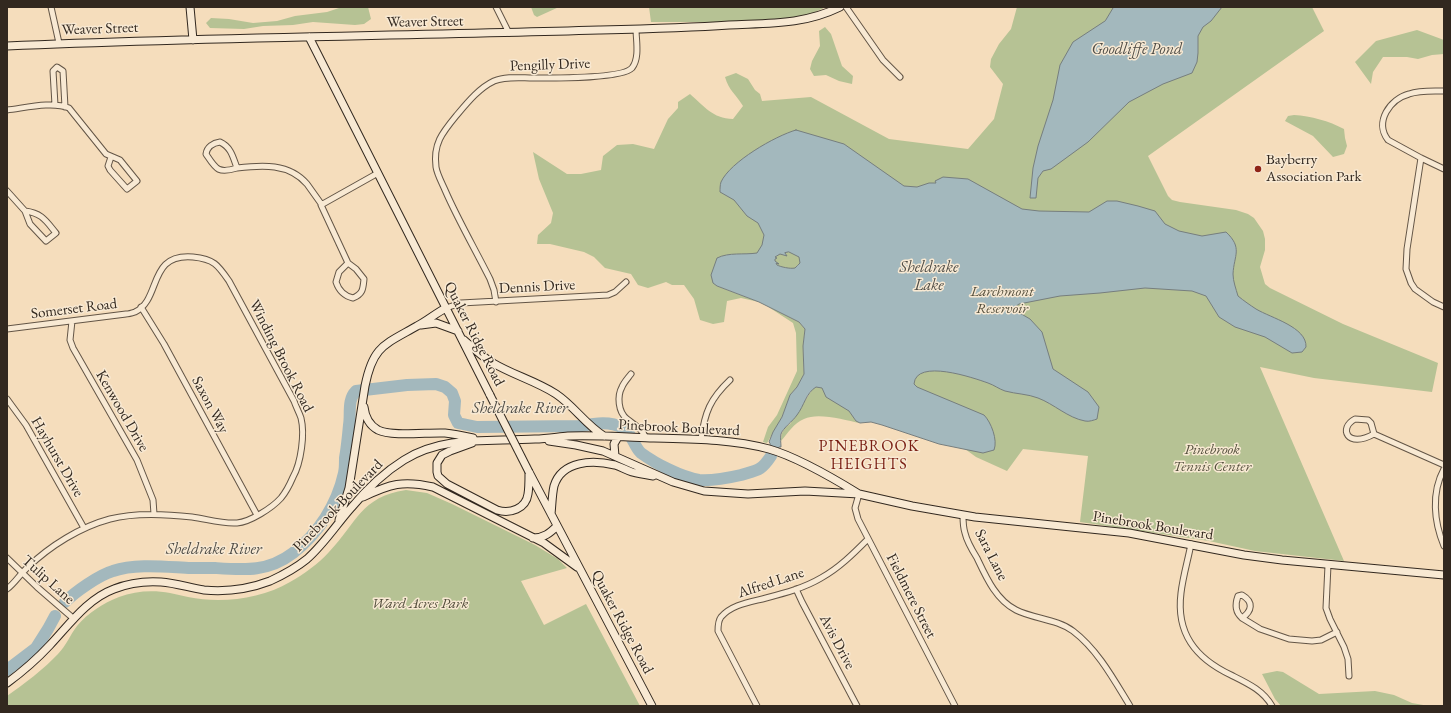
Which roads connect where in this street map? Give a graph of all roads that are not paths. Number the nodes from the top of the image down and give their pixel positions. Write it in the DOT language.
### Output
graph roads {
  1 [pos="51,7"];
  2 [pos="190,7"];
  3 [pos="496,7"];
  4 [pos="840,7"];
  5 [pos="846,7"];
  6 [pos="636,29"];
  7 [pos="509,33"];
  8 [pos="309,37"];
  9 [pos="193,40"];
  10 [pos="59,43"];
  11 [pos="7,46"];
  12 [pos="900,77"];
  13 [pos="1444,91"];
  14 [pos="56,105"];
  15 [pos="65,107"];
  16 [pos="7,110"];
  17 [pos="110,157"];
  18 [pos="1421,158"];
  19 [pos="237,168"];
  20 [pos="1444,169"];
  21 [pos="378,173"];
  22 [pos="7,191"];
  23 [pos="322,205"];
  24 [pos="25,211"];
  25 [pos="348,263"];
  26 [pos="626,282"];
  27 [pos="496,302"];
  28 [pos="141,307"];
  29 [pos="1444,307"];
  30 [pos="446,308"];
  31 [pos="72,321"];
  32 [pos="419,325"];
  33 [pos="7,329"];
  34 [pos="460,334"];
  35 [pos="631,374"];
  36 [pos="730,380"];
  37 [pos="7,399"];
  38 [pos="363,401"];
  39 [pos="1374,434"];
  40 [pos="605,437"];
  41 [pos="618,437"];
  42 [pos="646,438"];
  43 [pos="535,439"];
  44 [pos="701,439"];
  45 [pos="482,440"];
  46 [pos="615,456"];
  47 [pos="1444,465"];
  48 [pos="1444,469"];
  49 [pos="529,472"];
  50 [pos="665,478"];
  51 [pos="859,494"];
  52 [pos="359,499"];
  53 [pos="154,514"];
  54 [pos="551,514"];
  55 [pos="258,515"];
  56 [pos="963,515"];
  57 [pos="338,524"];
  58 [pos="557,526"];
  59 [pos="84,528"];
  60 [pos="533,538"];
  61 [pos="868,539"];
  62 [pos="1191,544"];
  63 [pos="1444,546"];
  64 [pos="7,558"];
  65 [pos="1328,565"];
  66 [pos="579,568"];
  67 [pos="22,573"];
  68 [pos="1444,575"];
  69 [pos="7,589"];
  70 [pos="796,589"];
  71 [pos="1242,618"];
  72 [pos="74,619"];
  73 [pos="1337,632"];
  74 [pos="1349,676"];
  75 [pos="7,683"];
  76 [pos="652,706"];
  77 [pos="757,706"];
  78 [pos="857,706"];
  79 [pos="955,706"];
  80 [pos="1130,706"];
  81 [pos="1272,706"];
  1 -- 10 [label="street"];
  2 -- 9 [label="street"];
  3 -- 7 [label="street"];
  4 -- 6 [label="street, Weaver Street"];
  5 -- 12 [label="street"];
  6 -- 7 [label="street, Weaver Street"];
  6 -- 27 [label="street, Pengilly Drive"];
  7 -- 8 [label="street, Weaver Street"];
  8 -- 9 [label="street, Weaver Street"];
  8 -- 21 [label="street, Quaker Ridge Road"];
  9 -- 10 [label="street, Weaver Street"];
  10 -- 11 [label="street, Weaver Street"];
  13 -- 18 [label="street"];
  14 -- 15 [label="street"];
  14 -- 15 [label="street"];
  14 -- 16 [label="street"];
  15 -- 17 [label="street"];
  17 -- 17 [label="street"];
  18 -- 20 [label="street"];
  18 -- 29 [label="street"];
  19 -- 19 [label="street"];
  19 -- 23 [label="street"];
  21 -- 23 [label="street"];
  21 -- 30 [label="street, Quaker Ridge Road"];
  22 -- 24 [label="street"];
  23 -- 25 [label="street"];
  24 -- 24 [label="street"];
  25 -- 25 [label="street"];
  26 -- 27 [label="street, Dennis Drive"];
  27 -- 30 [label="street, Dennis Drive"];
  28 -- 31 [label="street, Somerset Road"];
  28 -- 55 [label="street, Saxon Way"];
  28 -- 55 [label="street, Winding Brook Road"];
  30 -- 32 [label="street"];
  30 -- 34 [label="street, Quaker Ridge Road"];
  31 -- 33 [label="street, Somerset Road"];
  31 -- 53 [label="street, Kenwood Drive"];
  32 -- 34 [label="street"];
  32 -- 38 [label="street"];
  34 -- 40 [label="street"];
  34 -- 49 [label="street, Quaker Ridge Road, bridge"];
  35 -- 42 [label="street"];
  36 -- 44 [label="street"];
  37 -- 59 [label="street, Hayhurst Drive"];
  38 -- 45 [label="street"];
  38 -- 57 [label="street"];
  39 -- 39 [label="street"];
  39 -- 47 [label="street"];
  40 -- 41 [label="street, Pinebrook Boulevard"];
  40 -- 43 [label="street, Pinebrook Boulevard"];
  41 -- 42 [label="street, Pinebrook Boulevard"];
  41 -- 46 [label="street"];
  42 -- 44 [label="street, Pinebrook Boulevard"];
  43 -- 45 [label="street, Pinebrook Boulevard"];
  43 -- 46 [label="street, Pinebrook Boulevard"];
  44 -- 51 [label="street, Pinebrook Boulevard"];
  45 -- 49 [label="street"];
  45 -- 52 [label="street, Pinebrook Boulevard"];
  46 -- 50 [label="street, Pinebrook Boulevard"];
  48 -- 63 [label="street"];
  49 -- 54 [label="street, Quaker Ridge Road"];
  50 -- 51 [label="street, Pinebrook Boulevard"];
  50 -- 54 [label="street"];
  51 -- 56 [label="street, Pinebrook Boulevard"];
  51 -- 61 [label="street, Fieldmere Street"];
  52 -- 57 [label="street, Pinebrook Boulevard"];
  52 -- 60 [label="street"];
  53 -- 55 [label="street, Winding Brook Road"];
  53 -- 59 [label="street, Winding Brook Road"];
  54 -- 58 [label="street, Quaker Ridge Road"];
  56 -- 62 [label="street, Pinebrook Boulevard"];
  56 -- 80 [label="street, Sara Lane"];
  57 -- 72 [label="street, Pinebrook Boulevard"];
  58 -- 60 [label="street"];
  58 -- 66 [label="street, Quaker Ridge Road"];
  59 -- 67 [label="street, Winding Brook Road"];
  60 -- 66 [label="street"];
  61 -- 70 [label="street, Alfred Lane"];
  61 -- 79 [label="street, Fieldmere Street"];
  62 -- 65 [label="street, Pinebrook Boulevard"];
  62 -- 81 [label="street"];
  64 -- 67 [label="street, Tulip Lane"];
  65 -- 68 [label="street, Pinebrook Boulevard"];
  65 -- 73 [label="street"];
  66 -- 76 [label="street, Quaker Ridge Road"];
  67 -- 69 [label="street, Winding Brook Road"];
  67 -- 72 [label="street, Tulip Lane"];
  70 -- 77 [label="street, Alfred Lane"];
  70 -- 78 [label="street, Avis Drive"];
  71 -- 73 [label="street"];
  72 -- 75 [label="street, Pinebrook Boulevard"];
  73 -- 74 [label="street"];
}
